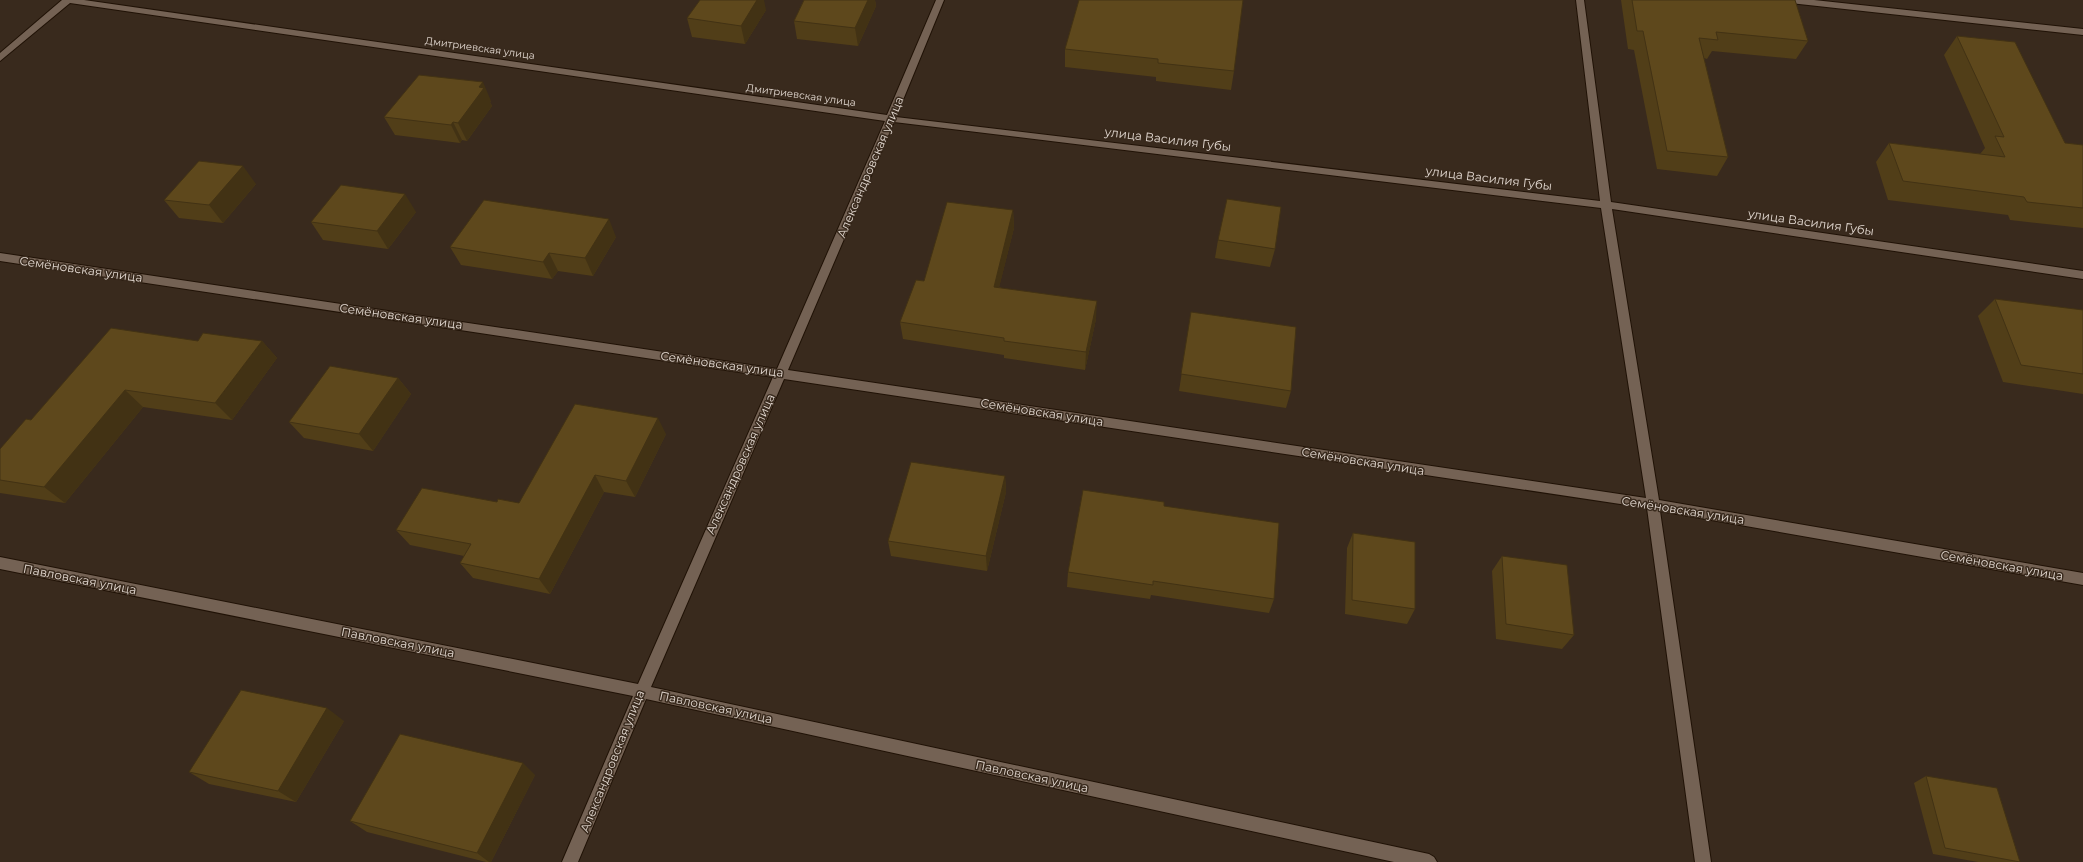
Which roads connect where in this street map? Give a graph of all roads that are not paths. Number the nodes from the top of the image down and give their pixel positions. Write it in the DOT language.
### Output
graph roads {
  1 [pos="66,0"];
  2 [pos="69,0"];
  3 [pos="940,0"];
  4 [pos="1580,0"];
  5 [pos="1790,0"];
  6 [pos="2083,32"];
  7 [pos="0,58"];
  8 [pos="891,119"];
  9 [pos="1606,205"];
  10 [pos="0,256"];
  11 [pos="2083,275"];
  12 [pos="780,373"];
  13 [pos="1653,504"];
  14 [pos="0,562"];
  15 [pos="2083,579"];
  16 [pos="641,690"];
  17 [pos="570,862"];
  18 [pos="1429,862"];
  19 [pos="1703,862"];
  1 -- 2 [label="street, Дмитриевская улица"];
  2 -- 7 [label="street"];
  2 -- 8 [label="street, Дмитриевская улица"];
  3 -- 8 [label="street, Александровская улица"];
  4 -- 9 [label="street"];
  5 -- 6 [label="street"];
  8 -- 9 [label="street, улица Василия Губы"];
  8 -- 12 [label="street, Александровская улица"];
  9 -- 11 [label="street, улица Василия Губы"];
  9 -- 13 [label="street"];
  10 -- 12 [label="street, Семёновская улица"];
  12 -- 13 [label="street, Семёновская улица"];
  12 -- 16 [label="street, Александровская улица"];
  13 -- 15 [label="street, Семёновская улица"];
  13 -- 19 [label="street"];
  14 -- 16 [label="street, Павловская улица"];
  16 -- 17 [label="street, Александровская улица"];
  16 -- 18 [label="street, Павловская улица"];
}
